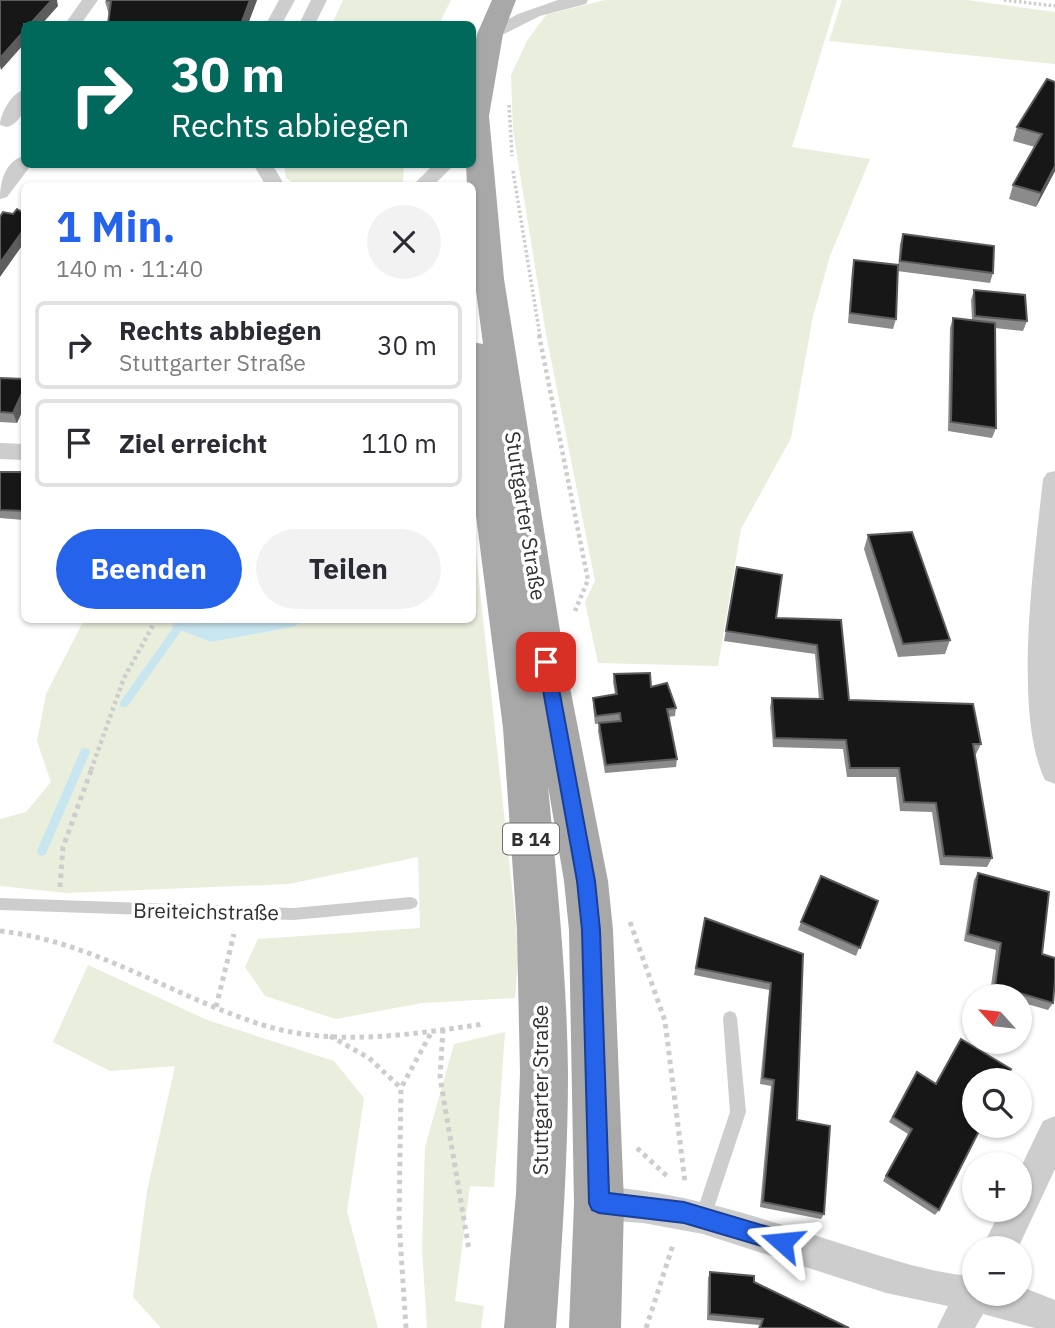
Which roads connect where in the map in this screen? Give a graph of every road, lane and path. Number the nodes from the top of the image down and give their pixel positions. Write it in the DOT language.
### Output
graph roads {
  1 [pos="90,0"];
  2 [pos="287,0"];
  3 [pos="318,0"];
  4 [pos="580,0"];
  5 [pos="1004,0"];
  6 [pos="547,1"];
  7 [pos="1055,6"];
  8 [pos="488,18"];
  9 [pos="75,21"];
  10 [pos="276,21"];
  11 [pos="308,21"];
  12 [pos="509,100"];
  13 [pos="21,101"];
  14 [pos="10,121"];
  15 [pos="21,166"];
  16 [pos="441,168"];
  17 [pos="426,182"];
  18 [pos="0,193"];
  19 [pos="476,382"];
  20 [pos="0,452"];
  21 [pos="21,452"];
  22 [pos="1055,479"];
  23 [pos="571,619"];
  24 [pos="154,623"];
  25 [pos="1054,766"];
  26 [pos="411,903"];
  27 [pos="0,904"];
  28 [pos="58,908"];
  29 [pos="625,912"];
  30 [pos="240,913"];
  31 [pos="0,931"];
  32 [pos="216,1007"];
  33 [pos="730,1017"];
  34 [pos="484,1024"];
  35 [pos="443,1030"];
  36 [pos="432,1032"];
  37 [pos="329,1035"];
  38 [pos="401,1088"];
  39 [pos="1055,1133"];
  40 [pos="1032,1182"];
  41 [pos="599,1203"];
  42 [pos="691,1207"];
  43 [pos="470,1250"];
  44 [pos="962,1291"];
  45 [pos="968,1306"];
  46 [pos="1025,1306"];
  47 [pos="1055,1318"];
  48 [pos="406,1328"];
  49 [pos="530,1328"];
  50 [pos="595,1328"];
  51 [pos="646,1328"];
  52 [pos="955,1328"];
  1 -- 9 [label="street"];
  2 -- 10 [label="street"];
  3 -- 11 [label="street"];
  4 -- 6 [label="street"];
  5 -- 7 [label="path"];
  6 -- 8 [label="street"];
  8 -- 41 [label="main road, Stuttgarter Straße / B 14"];
  12 -- 23 [label="path"];
  13 -- 14 [label="street"];
  15 -- 18 [label="street"];
  16 -- 17 [label="street"];
  19 -- 49 [label="main road, Stuttgarter Straße / B 14"];
  20 -- 21 [label="street"];
  22 -- 25 [label="street"];
  24 -- 28 [label="path"];
  26 -- 30 [label="lane, Breiteichstraße"];
  27 -- 28 [label="lane, Breiteichstraße"];
  28 -- 30 [label="lane, Breiteichstraße"];
  29 -- 42 [label="path"];
  30 -- 32 [label="path"];
  31 -- 32 [label="path"];
  32 -- 37 [label="path"];
  33 -- 42 [label="lane"];
  34 -- 35 [label="path"];
  35 -- 36 [label="path"];
  35 -- 43 [label="path"];
  36 -- 37 [label="path"];
  36 -- 38 [label="path"];
  37 -- 38 [label="path"];
  38 -- 48 [label="path"];
  39 -- 40 [label="street"];
  41 -- 42 [label="street"];
  41 -- 50 [label="main road, Stuttgarter Straße / B 14"];
  42 -- 44 [label="street"];
  42 -- 51 [label="path"];
  45 -- 52 [label="street"];
  46 -- 47 [label="street"];
}
